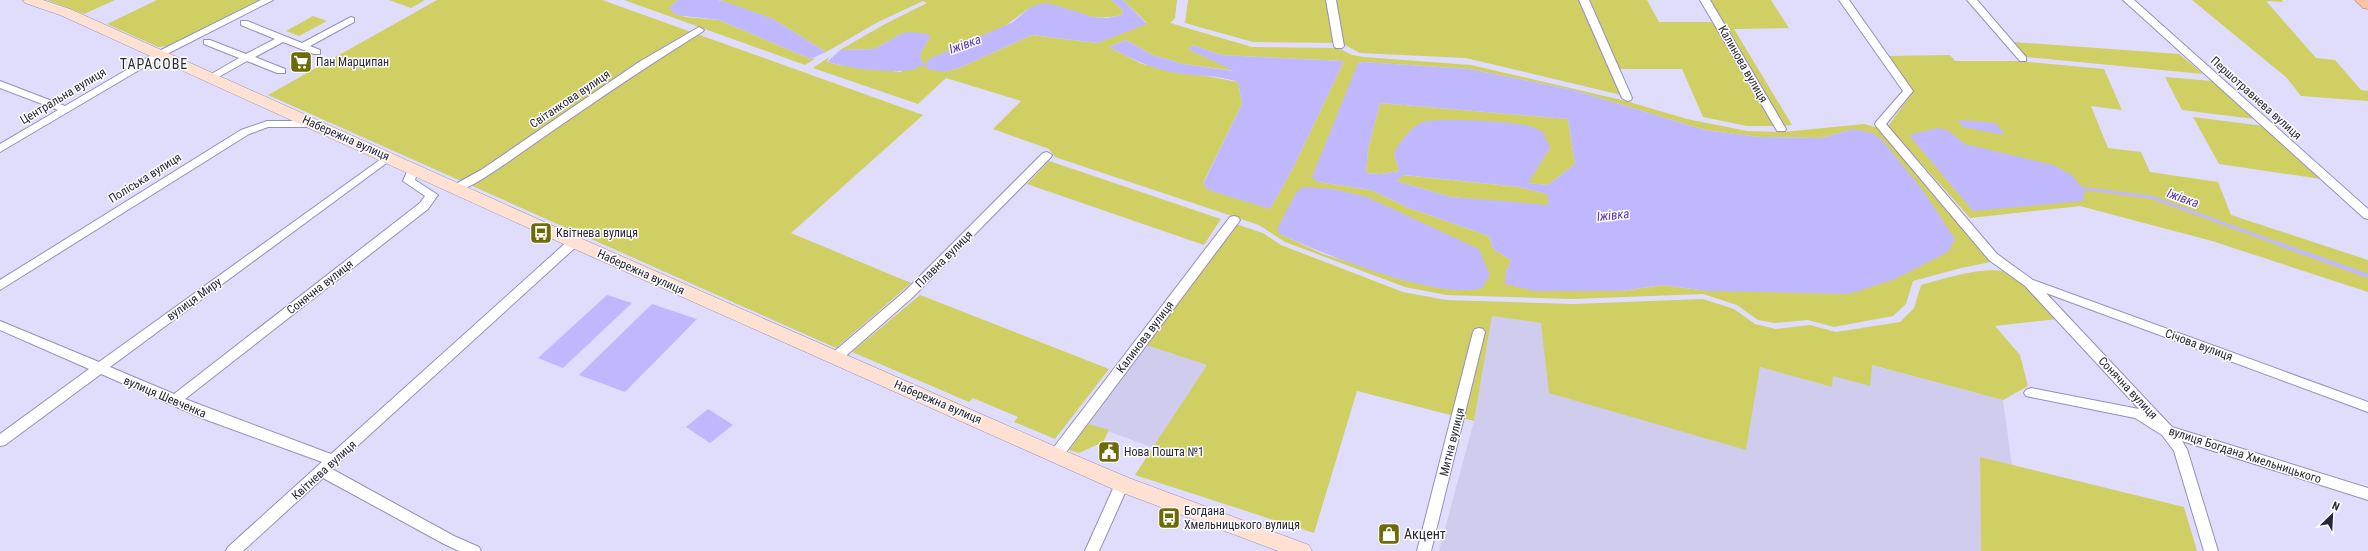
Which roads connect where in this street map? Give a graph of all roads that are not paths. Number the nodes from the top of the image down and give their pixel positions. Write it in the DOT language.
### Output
graph roads {
  1 [pos="30,0"];
  2 [pos="268,0"];
  3 [pos="1331,0"];
  4 [pos="1584,0"];
  5 [pos="1705,0"];
  6 [pos="1844,0"];
  7 [pos="1972,0"];
  8 [pos="2128,0"];
  9 [pos="2362,0"];
  10 [pos="2368,5"];
  11 [pos="351,20"];
  12 [pos="244,23"];
  13 [pos="699,30"];
  14 [pos="283,38"];
  15 [pos="207,42"];
  16 [pos="303,46"];
  17 [pos="1339,46"];
  18 [pos="317,52"];
  19 [pos="160,54"];
  20 [pos="247,58"];
  21 [pos="2023,59"];
  22 [pos="281,71"];
  23 [pos="211,77"];
  24 [pos="0,84"];
  25 [pos="1627,98"];
  26 [pos="66,110"];
  27 [pos="314,124"];
  28 [pos="1781,129"];
  29 [pos="0,149"];
  30 [pos="1047,155"];
  31 [pos="388,157"];
  32 [pos="413,169"];
  33 [pos="456,188"];
  34 [pos="2368,215"];
  35 [pos="1234,220"];
  36 [pos="574,242"];
  37 [pos="2029,283"];
  38 [pos="0,286"];
  39 [pos="0,325"];
  40 [pos="1480,332"];
  41 [pos="835,358"];
  42 [pos="98,370"];
  43 [pos="2031,393"];
  44 [pos="174,401"];
  45 [pos="2368,407"];
  46 [pos="2168,431"];
  47 [pos="0,441"];
  48 [pos="1056,455"];
  49 [pos="334,461"];
  50 [pos="323,471"];
  51 [pos="1122,484"];
  52 [pos="2368,494"];
  53 [pos="233,551"];
  54 [pos="474,551"];
  55 [pos="1092,551"];
  56 [pos="1302,551"];
  57 [pos="1424,551"];
  58 [pos="2211,551"];
  1 -- 19 [label="street, Набережна вулиця"];
  2 -- 19 [label="street, Центральна вулиця"];
  3 -- 17 [label="street"];
  4 -- 25 [label="street"];
  5 -- 28 [label="street, Калинова вулиця"];
  6 -- 37 [label="street, Сонячна вулиця"];
  7 -- 21 [label="street"];
  8 -- 34 [label="street, Першотравнева вулиця"];
  9 -- 10 [label="main road"];
  11 -- 16 [label="street"];
  12 -- 14 [label="street"];
  13 -- 33 [label="street, Світанкова вулиця"];
  14 -- 16 [label="street"];
  14 -- 20 [label="street"];
  15 -- 20 [label="street"];
  16 -- 18 [label="street"];
  19 -- 23 [label="street, Набережна вулиця"];
  19 -- 26 [label="street, Центральна вулиця"];
  20 -- 22 [label="street"];
  20 -- 23 [label="street"];
  23 -- 27 [label="street, Набережна вулиця"];
  24 -- 26 [label="street"];
  26 -- 29 [label="street, Центральна вулиця"];
  27 -- 31 [label="street, Набережна вулиця"];
  27 -- 38 [label="street, Поліська вулиця"];
  30 -- 41 [label="street, Плавна вулиця"];
  31 -- 32 [label="street, Набережна вулиця"];
  31 -- 42 [label="street, вулиця Миру"];
  32 -- 33 [label="street, Набережна вулиця"];
  32 -- 44 [label="street, Сонячна вулиця"];
  33 -- 36 [label="street, Набережна вулиця"];
  35 -- 48 [label="street, Калинова вулиця"];
  36 -- 41 [label="street, Набережна вулиця"];
  36 -- 49 [label="street, Квітнева вулиця"];
  37 -- 45 [label="street, Січова вулиця"];
  37 -- 46 [label="street, Сонячна вулиця"];
  39 -- 42 [label="street, вулиця Шевченка"];
  40 -- 57 [label="street, Митна вулиця"];
  41 -- 48 [label="street, Набережна вулиця"];
  42 -- 44 [label="street, вулиця Шевченка"];
  42 -- 47 [label="street, вулиця Миру"];
  43 -- 46 [label="street, вулиця Богдана Хмельницького"];
  44 -- 49 [label="street, вулиця Шевченка"];
  46 -- 52 [label="street, вулиця Богдана Хмельницького"];
  46 -- 58 [label="street, Сонячна вулиця"];
  48 -- 51 [label="street, Набережна вулиця"];
  49 -- 50 [label="street, Квітнева вулиця"];
  50 -- 53 [label="street, Квітнева вулиця"];
  50 -- 54 [label="street"];
  51 -- 55 [label="street"];
  51 -- 56 [label="street, Набережна вулиця"];
}
